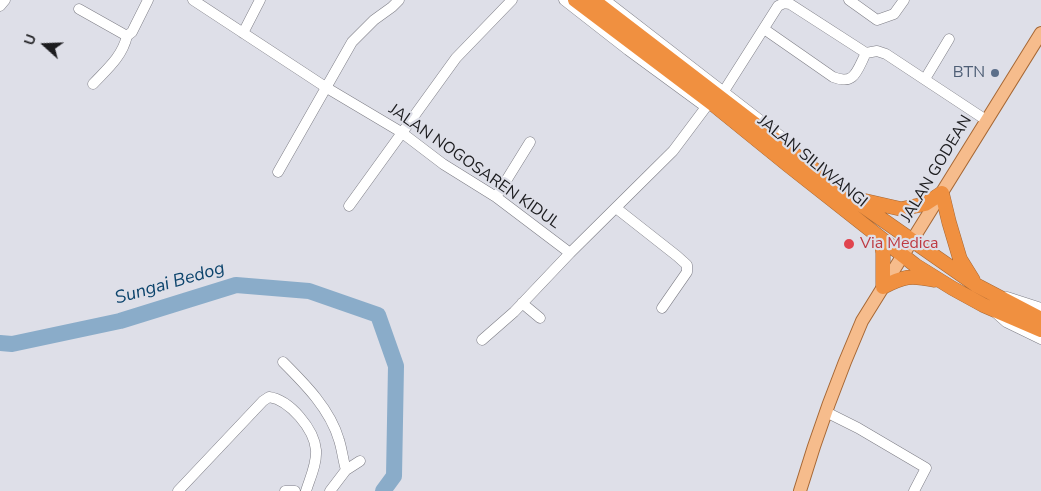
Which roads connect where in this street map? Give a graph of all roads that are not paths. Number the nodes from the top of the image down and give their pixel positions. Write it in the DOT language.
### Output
graph roads {
  1 [pos="5,0"];
  2 [pos="148,0"];
  3 [pos="193,0"];
  4 [pos="260,0"];
  5 [pos="399,0"];
  6 [pos="512,0"];
  7 [pos="564,0"];
  8 [pos="575,0"];
  9 [pos="593,0"];
  10 [pos="605,0"];
  11 [pos="849,0"];
  12 [pos="904,0"];
  13 [pos="0,6"];
  14 [pos="79,9"];
  15 [pos="764,29"];
  16 [pos="1041,32"];
  17 [pos="243,33"];
  18 [pos="127,36"];
  19 [pos="949,40"];
  20 [pos="866,53"];
  21 [pos="925,79"];
  22 [pos="93,84"];
  23 [pos="327,88"];
  24 [pos="724,91"];
  25 [pos="706,107"];
  26 [pos="986,120"];
  27 [pos="402,132"];
  28 [pos="530,142"];
  29 [pos="278,172"];
  30 [pos="816,179"];
  31 [pos="942,193"];
  32 [pos="496,197"];
  33 [pos="850,197"];
  34 [pos="349,206"];
  35 [pos="616,208"];
  36 [pos="881,239"];
  37 [pos="912,240"];
  38 [pos="570,253"];
  39 [pos="903,256"];
  40 [pos="942,282"];
  41 [pos="976,285"];
  42 [pos="883,287"];
  43 [pos="522,303"];
  44 [pos="996,303"];
  45 [pos="662,308"];
  46 [pos="1041,308"];
  47 [pos="540,318"];
  48 [pos="1041,318"];
  49 [pos="1041,330"];
  50 [pos="1041,339"];
  51 [pos="482,340"];
  52 [pos="284,362"];
  53 [pos="826,412"];
  54 [pos="360,461"];
  55 [pos="346,470"];
  56 [pos="802,490"];
  57 [pos="178,491"];
  58 [pos="285,491"];
  59 [pos="295,491"];
  60 [pos="306,491"];
  61 [pos="330,491"];
  62 [pos="914,491"];
  1 -- 13 [label="street"];
  2 -- 18 [label="street"];
  3 -- 17 [label="street, JALAN NOGOSAREN KIDUL"];
  4 -- 17 [label="street"];
  5 -- 23 [label="street"];
  6 -- 27 [label="street"];
  7 -- 25 [label="street"];
  8 -- 30 [label="highway, JALAN SILIWANGI"];
  9 -- 30 [label="highway, JALAN SILIWANGI"];
  10 -- 24 [label="street"];
  11 -- 12 [label="street"];
  14 -- 18 [label="street"];
  15 -- 20 [label="street"];
  15 -- 20 [label="street"];
  15 -- 24 [label="street"];
  16 -- 26 [label="main road, JALAN GODEAN"];
  17 -- 23 [label="street, JALAN NOGOSAREN KIDUL"];
  18 -- 22 [label="street"];
  19 -- 21 [label="street"];
  20 -- 21 [label="street"];
  21 -- 26 [label="street"];
  23 -- 27 [label="street, JALAN NOGOSAREN KIDUL"];
  23 -- 29 [label="street"];
  24 -- 30 [label="street"];
  25 -- 30 [label="street"];
  25 -- 35 [label="street"];
  26 -- 31 [label="main road, JALAN GODEAN"];
  27 -- 32 [label="street, JALAN NOGOSAREN KIDUL"];
  27 -- 34 [label="street"];
  28 -- 32 [label="street"];
  30 -- 33 [label="highway, JALAN SILIWANGI"];
  30 -- 36 [label="highway, JALAN SILIWANGI"];
  31 -- 33 [label="highway"];
  31 -- 37 [label="main road, JALAN GODEAN"];
  31 -- 41 [label="highway"];
  32 -- 38 [label="street, JALAN NOGOSAREN KIDUL"];
  33 -- 37 [label="highway, JALAN SILIWANGI"];
  35 -- 38 [label="street"];
  35 -- 45 [label="street"];
  36 -- 39 [label="highway, JALAN SILIWANGI"];
  36 -- 42 [label="highway"];
  37 -- 39 [label="main road, JALAN GODEAN"];
  37 -- 41 [label="highway, JALAN SILIWANGI"];
  38 -- 43 [label="street"];
  39 -- 40 [label="highway, JALAN SILIWANGI"];
  39 -- 42 [label="main road, JALAN GODEAN"];
  40 -- 42 [label="highway"];
  40 -- 44 [label="highway, JALAN SILIWANGI"];
  41 -- 44 [label="highway, JALAN SILIWANGI"];
  42 -- 53 [label="main road, JALAN GODEAN"];
  43 -- 47 [label="street"];
  43 -- 51 [label="street"];
  44 -- 46 [label="street"];
  44 -- 48 [label="highway, JALAN SILIWANGI"];
  44 -- 49 [label="highway, JALAN SILIWANGI"];
  44 -- 50 [label="street"];
  52 -- 55 [label="street"];
  53 -- 56 [label="main road, JALAN GODEAN"];
  53 -- 62 [label="street"];
  54 -- 55 [label="street"];
  55 -- 61 [label="street"];
  57 -- 60 [label="street"];
  58 -- 59 [label="street"];
}
